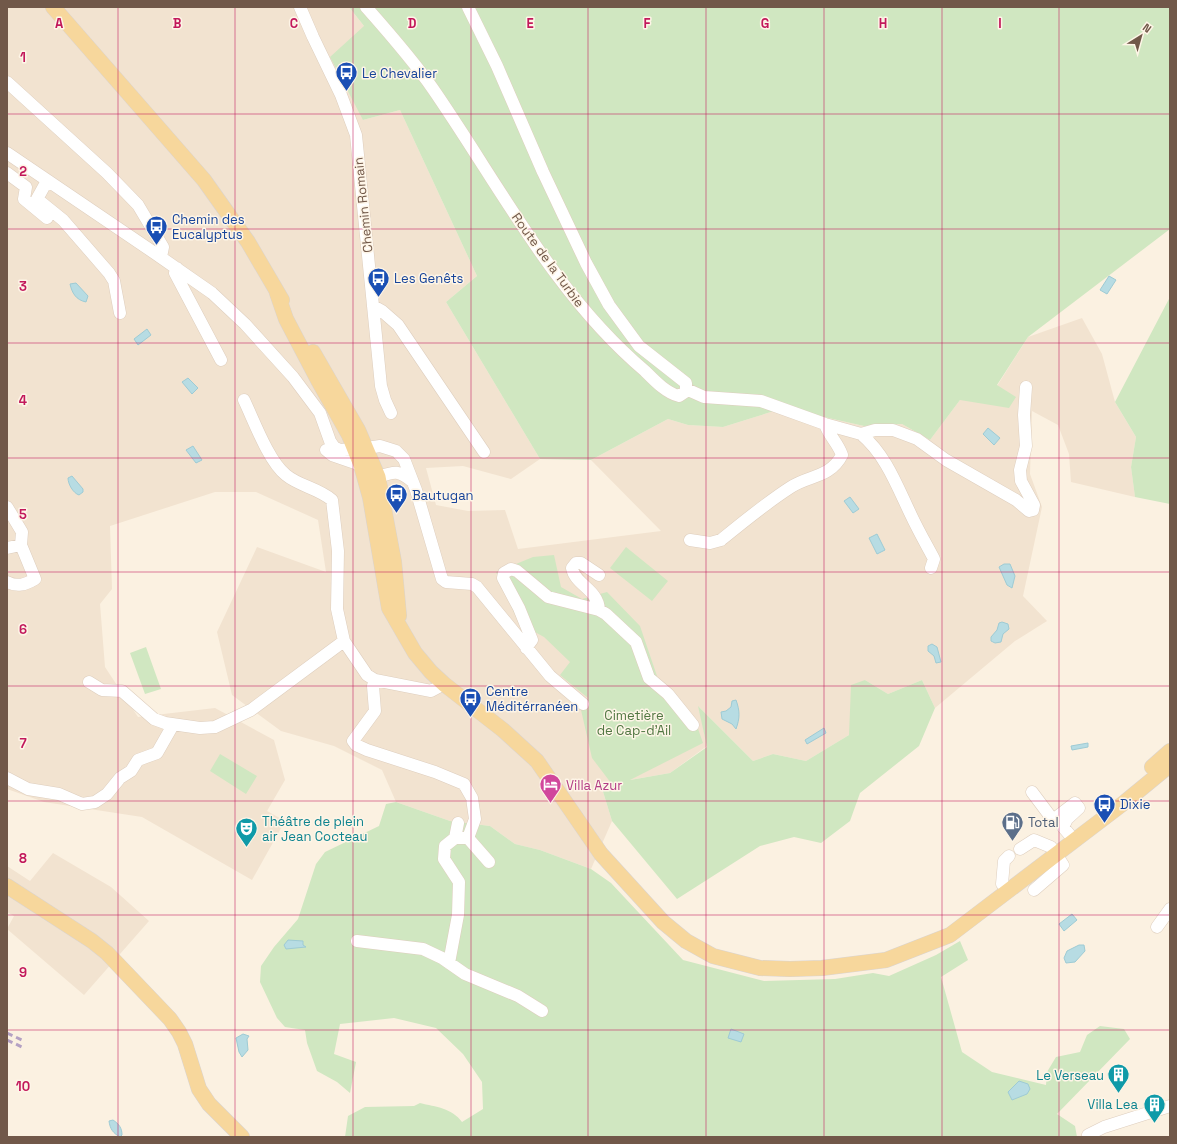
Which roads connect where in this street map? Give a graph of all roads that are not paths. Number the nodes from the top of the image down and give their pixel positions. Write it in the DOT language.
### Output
graph roads {
  1 [pos="53,7"];
  2 [pos="300,7"];
  3 [pos="366,7"];
  4 [pos="468,7"];
  5 [pos="7,82"];
  6 [pos="7,153"];
  7 [pos="7,173"];
  8 [pos="47,180"];
  9 [pos="47,218"];
  10 [pos="161,257"];
  11 [pos="177,268"];
  12 [pos="373,306"];
  13 [pos="120,313"];
  14 [pos="221,360"];
  15 [pos="1026,387"];
  16 [pos="686,389"];
  17 [pos="244,400"];
  18 [pos="314,407"];
  19 [pos="391,413"];
  20 [pos="825,424"];
  21 [pos="862,434"];
  22 [pos="361,448"];
  23 [pos="385,448"];
  24 [pos="484,452"];
  25 [pos="362,465"];
  26 [pos="384,475"];
  27 [pos="413,482"];
  28 [pos="7,507"];
  29 [pos="690,540"];
  30 [pos="21,545"];
  31 [pos="7,548"];
  32 [pos="931,568"];
  33 [pos="599,575"];
  34 [pos="7,582"];
  35 [pos="599,610"];
  36 [pos="399,622"];
  37 [pos="344,641"];
  38 [pos="526,648"];
  39 [pos="375,680"];
  40 [pos="89,682"];
  41 [pos="444,684"];
  42 [pos="583,704"];
  43 [pos="173,725"];
  44 [pos="692,725"];
  45 [pos="1170,752"];
  46 [pos="1170,764"];
  47 [pos="7,778"];
  48 [pos="1032,792"];
  49 [pos="458,823"];
  50 [pos="1069,834"];
  51 [pos="455,838"];
  52 [pos="468,838"];
  53 [pos="1020,849"];
  54 [pos="1054,851"];
  55 [pos="1009,856"];
  56 [pos="488,862"];
  57 [pos="1002,884"];
  58 [pos="7,886"];
  59 [pos="1034,890"];
  60 [pos="1170,909"];
  61 [pos="1163,926"];
  62 [pos="931,941"];
  63 [pos="357,942"];
  64 [pos="449,963"];
  65 [pos="542,1011"];
  66 [pos="1170,1106"];
  67 [pos="1088,1134"];
  68 [pos="242,1137"];
  1 -- 22 [label="main road"];
  2 -- 12 [label="street, Chemin Romain"];
  3 -- 16 [label="street, Route de la Turbie"];
  4 -- 16 [label="street, Route de la Turbie"];
  5 -- 10 [label="street"];
  6 -- 8 [label="street"];
  7 -- 9 [label="street"];
  8 -- 10 [label="street"];
  8 -- 13 [label="street"];
  10 -- 11 [label="street"];
  11 -- 14 [label="street"];
  11 -- 18 [label="street"];
  12 -- 19 [label="street, Chemin Romain"];
  12 -- 24 [label="street"];
  15 -- 21 [label="street"];
  16 -- 20 [label="street"];
  17 -- 37 [label="street"];
  18 -- 22 [label="street"];
  18 -- 25 [label="street"];
  20 -- 21 [label="street"];
  20 -- 29 [label="street"];
  21 -- 32 [label="street"];
  22 -- 23 [label="street"];
  22 -- 25 [label="main road"];
  22 -- 26 [label="main road"];
  23 -- 26 [label="street"];
  23 -- 27 [label="street"];
  25 -- 26 [label="main road"];
  25 -- 36 [label="main road"];
  26 -- 27 [label="street"];
  26 -- 36 [label="main road"];
  27 -- 38 [label="street"];
  28 -- 30 [label="street"];
  30 -- 31 [label="street"];
  30 -- 34 [label="street"];
  33 -- 35 [label="street"];
  35 -- 38 [label="street"];
  35 -- 44 [label="street"];
  36 -- 41 [label="main road"];
  37 -- 39 [label="street"];
  37 -- 43 [label="street"];
  38 -- 42 [label="street"];
  39 -- 41 [label="street"];
  39 -- 52 [label="street"];
  40 -- 43 [label="street"];
  41 -- 62 [label="main road"];
  43 -- 47 [label="street"];
  45 -- 50 [label="main road"];
  46 -- 54 [label="main road"];
  48 -- 50 [label="street"];
  49 -- 51 [label="street"];
  50 -- 54 [label="main road"];
  51 -- 52 [label="street"];
  51 -- 64 [label="street"];
  52 -- 56 [label="street"];
  53 -- 54 [label="street"];
  54 -- 57 [label="main road"];
  54 -- 59 [label="street"];
  54 -- 62 [label="main road"];
  55 -- 57 [label="street"];
  57 -- 62 [label="main road"];
  58 -- 68 [label="main road"];
  60 -- 61 [label="street"];
  63 -- 64 [label="street"];
  64 -- 65 [label="street"];
  66 -- 67 [label="street"];
}
